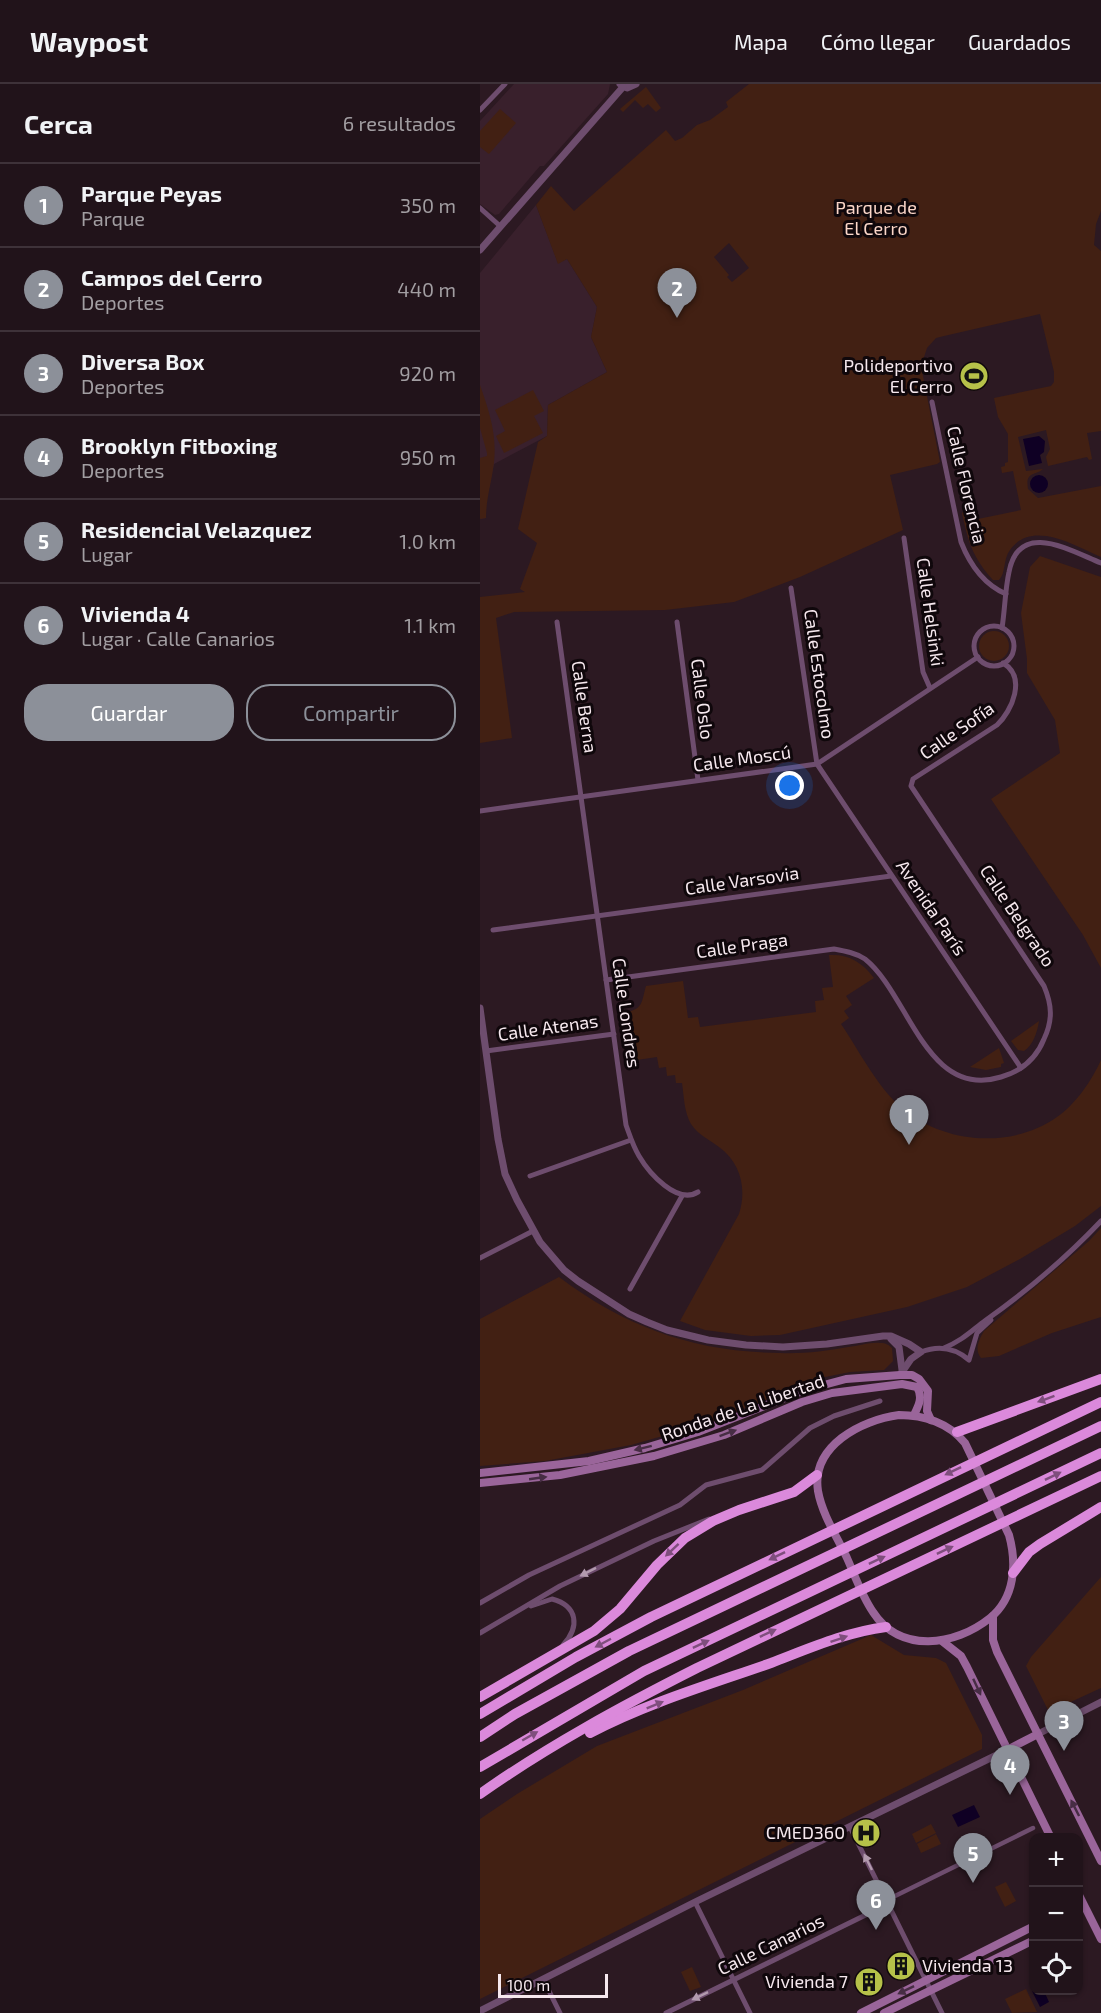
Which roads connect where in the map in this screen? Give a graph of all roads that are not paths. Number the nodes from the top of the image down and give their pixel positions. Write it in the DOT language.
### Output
graph roads {
  1 [pos="505,84"];
  2 [pos="636,84"];
  3 [pos="622,85"];
  4 [pos="480,110"];
  5 [pos="480,208"];
  6 [pos="500,226"];
  7 [pos="480,250"];
  8 [pos="932,402"];
  9 [pos="904,538"];
  10 [pos="1101,563"];
  11 [pos="791,588"];
  12 [pos="1006,594"];
  13 [pos="557,622"];
  14 [pos="677,622"];
  15 [pos="1002,628"];
  16 [pos="978,657"];
  17 [pos="1003,663"];
  18 [pos="930,688"];
  19 [pos="817,764"];
  20 [pos="698,780"];
  21 [pos="911,786"];
  22 [pos="581,797"];
  23 [pos="480,811"];
  24 [pos="891,876"];
  25 [pos="597,916"];
  26 [pos="493,930"];
  27 [pos="606,980"];
  28 [pos="480,1008"];
  29 [pos="614,1034"];
  30 [pos="486,1051"];
  31 [pos="488,1063"];
  32 [pos="480,1067"];
  33 [pos="1021,1068"];
  34 [pos="631,1140"];
  35 [pos="530,1176"];
  36 [pos="698,1192"];
  37 [pos="682,1196"];
  38 [pos="1101,1221"];
  39 [pos="533,1231"];
  40 [pos="480,1258"];
  41 [pos="630,1289"];
  42 [pos="1005,1306"];
  43 [pos="883,1336"];
  44 [pos="944,1348"];
  45 [pos="921,1352"];
  46 [pos="901,1372"];
  47 [pos="1101,1378"];
  48 [pos="880,1401"];
  49 [pos="1101,1402"];
  50 [pos="914,1415"];
  51 [pos="931,1420"];
  52 [pos="1101,1426"];
  53 [pos="957,1432"];
  54 [pos="1101,1453"];
  55 [pos="480,1473"];
  56 [pos="817,1475"];
  57 [pos="1101,1476"];
  58 [pos="480,1483"];
  59 [pos="1101,1507"];
  60 [pos="740,1510"];
  61 [pos="1013,1573"];
  62 [pos="480,1603"];
  63 [pos="993,1616"];
  64 [pos="506,1619"];
  65 [pos="886,1627"];
  66 [pos="480,1634"];
  67 [pos="942,1641"];
  68 [pos="541,1662"];
  69 [pos="480,1697"];
  70 [pos="1101,1702"];
  71 [pos="480,1714"];
  72 [pos="1038,1734"];
  73 [pos="480,1737"];
  74 [pos="1007,1750"];
  75 [pos="480,1767"];
  76 [pos="496,1782"];
  77 [pos="480,1794"];
  78 [pos="850,1827"];
  79 [pos="1033,1828"];
  80 [pos="1048,1833"];
  81 [pos="1101,1860"];
  82 [pos="893,1897"];
  83 [pos="695,1902"];
  84 [pos="888,1904"];
  85 [pos="1083,1905"];
  86 [pos="1088,1913"];
  87 [pos="1083,1916"];
  88 [pos="1029,1929"];
  89 [pos="1101,1939"];
  90 [pos="1032,1941"];
  91 [pos="543,1980"];
  92 [pos="733,1980"];
  93 [pos="926,1981"];
  94 [pos="931,1990"];
  95 [pos="480,2011"];
  96 [pos="560,2013"];
  97 [pos="666,2013"];
  98 [pos="750,2013"];
  99 [pos="861,2013"];
  100 [pos="884,2013"];
  101 [pos="942,2013"];
  1 -- 4 [label="street"];
  2 -- 3 [label="street"];
  3 -- 6 [label="street"];
  5 -- 6 [label="street"];
  6 -- 7 [label="street"];
  8 -- 12 [label="street, Calle Florencia"];
  9 -- 18 [label="street, Calle Helsinki"];
  10 -- 12 [label="street"];
  11 -- 19 [label="street, Calle Estocolmo"];
  12 -- 15 [label="street"];
  13 -- 22 [label="street, Calle Berna"];
  14 -- 20 [label="street, Calle Oslo"];
  15 -- 16 [label="street"];
  15 -- 17 [label="street"];
  16 -- 17 [label="street"];
  16 -- 18 [label="street, Calle Moscú"];
  17 -- 21 [label="street, Calle Sofía"];
  18 -- 19 [label="street, Calle Moscú"];
  19 -- 20 [label="street, Calle Moscú"];
  19 -- 24 [label="street, Avenida París"];
  20 -- 22 [label="street, Calle Moscú"];
  21 -- 33 [label="street, Calle Belgrado"];
  22 -- 23 [label="street, Calle Moscú"];
  22 -- 25 [label="street, Calle Londres"];
  24 -- 25 [label="street, Calle Varsovia"];
  24 -- 33 [label="street, Avenida París"];
  25 -- 26 [label="street, Calle Varsovia"];
  25 -- 27 [label="street, Calle Londres"];
  27 -- 29 [label="street, Calle Londres"];
  27 -- 33 [label="street, Calle Praga"];
  28 -- 30 [label="street"];
  29 -- 30 [label="street, Calle Atenas"];
  29 -- 34 [label="street, Calle Londres"];
  30 -- 31 [label="street"];
  31 -- 32 [label="street"];
  31 -- 39 [label="street"];
  34 -- 35 [label="street"];
  34 -- 37 [label="street, Calle Londres"];
  36 -- 37 [label="street"];
  37 -- 41 [label="street"];
  38 -- 42 [label="street"];
  39 -- 40 [label="street"];
  39 -- 43 [label="street"];
  42 -- 44 [label="street"];
  42 -- 44 [label="street"];
  43 -- 45 [label="street"];
  43 -- 46 [label="street"];
  44 -- 45 [label="street"];
  45 -- 46 [label="street"];
  46 -- 51 [label="main road, Ronda de La Libertad"];
  46 -- 55 [label="main road, Ronda de La Libertad, one-way"];
  47 -- 53 [label="highway, one-way"];
  48 -- 62 [label="street"];
  49 -- 71 [label="highway, one-way"];
  50 -- 51 [label="main road"];
  50 -- 56 [label="main road"];
  58 -- 50 [label="main road, Ronda de La Libertad, one-way"];
  51 -- 53 [label="main road"];
  52 -- 73 [label="highway"];
  53 -- 61 [label="main road"];
  75 -- 54 [label="highway, one-way"];
  56 -- 60 [label="highway"];
  56 -- 65 [label="main road"];
  76 -- 57 [label="highway, one-way"];
  59 -- 61 [label="highway"];
  60 -- 64 [label="street, one-way"];
  60 -- 68 [label="highway, one-way"];
  61 -- 63 [label="main road"];
  63 -- 67 [label="main road"];
  63 -- 72 [label="main road"];
  64 -- 66 [label="street"];
  64 -- 68 [label="street"];
  65 -- 67 [label="main road"];
  76 -- 65 [label="highway, one-way"];
  67 -- 74 [label="main road, one-way"];
  68 -- 69 [label="highway"];
  70 -- 72 [label="street"];
  72 -- 74 [label="main road"];
  81 -- 72 [label="main road, one-way"];
  74 -- 78 [label="street"];
  74 -- 80 [label="main road"];
  76 -- 77 [label="highway"];
  78 -- 83 [label="street"];
  84 -- 78 [label="street, one-way"];
  79 -- 82 [label="street"];
  83 -- 91 [label="street"];
  83 -- 92 [label="street"];
  84 -- 92 [label="street, Calle Canarios"];
  84 -- 93 [label="street"];
  85 -- 86 [label="main road"];
  86 -- 87 [label="main road"];
  86 -- 89 [label="main road"];
  88 -- 93 [label="main road"];
  90 -- 94 [label="main road"];
  91 -- 95 [label="street"];
  91 -- 96 [label="street"];
  92 -- 97 [label="street, Calle Canarios, one-way"];
  92 -- 98 [label="street"];
  93 -- 94 [label="street"];
  93 -- 99 [label="main road, one-way"];
  94 -- 100 [label="main road"];
  94 -- 101 [label="street"];
}
